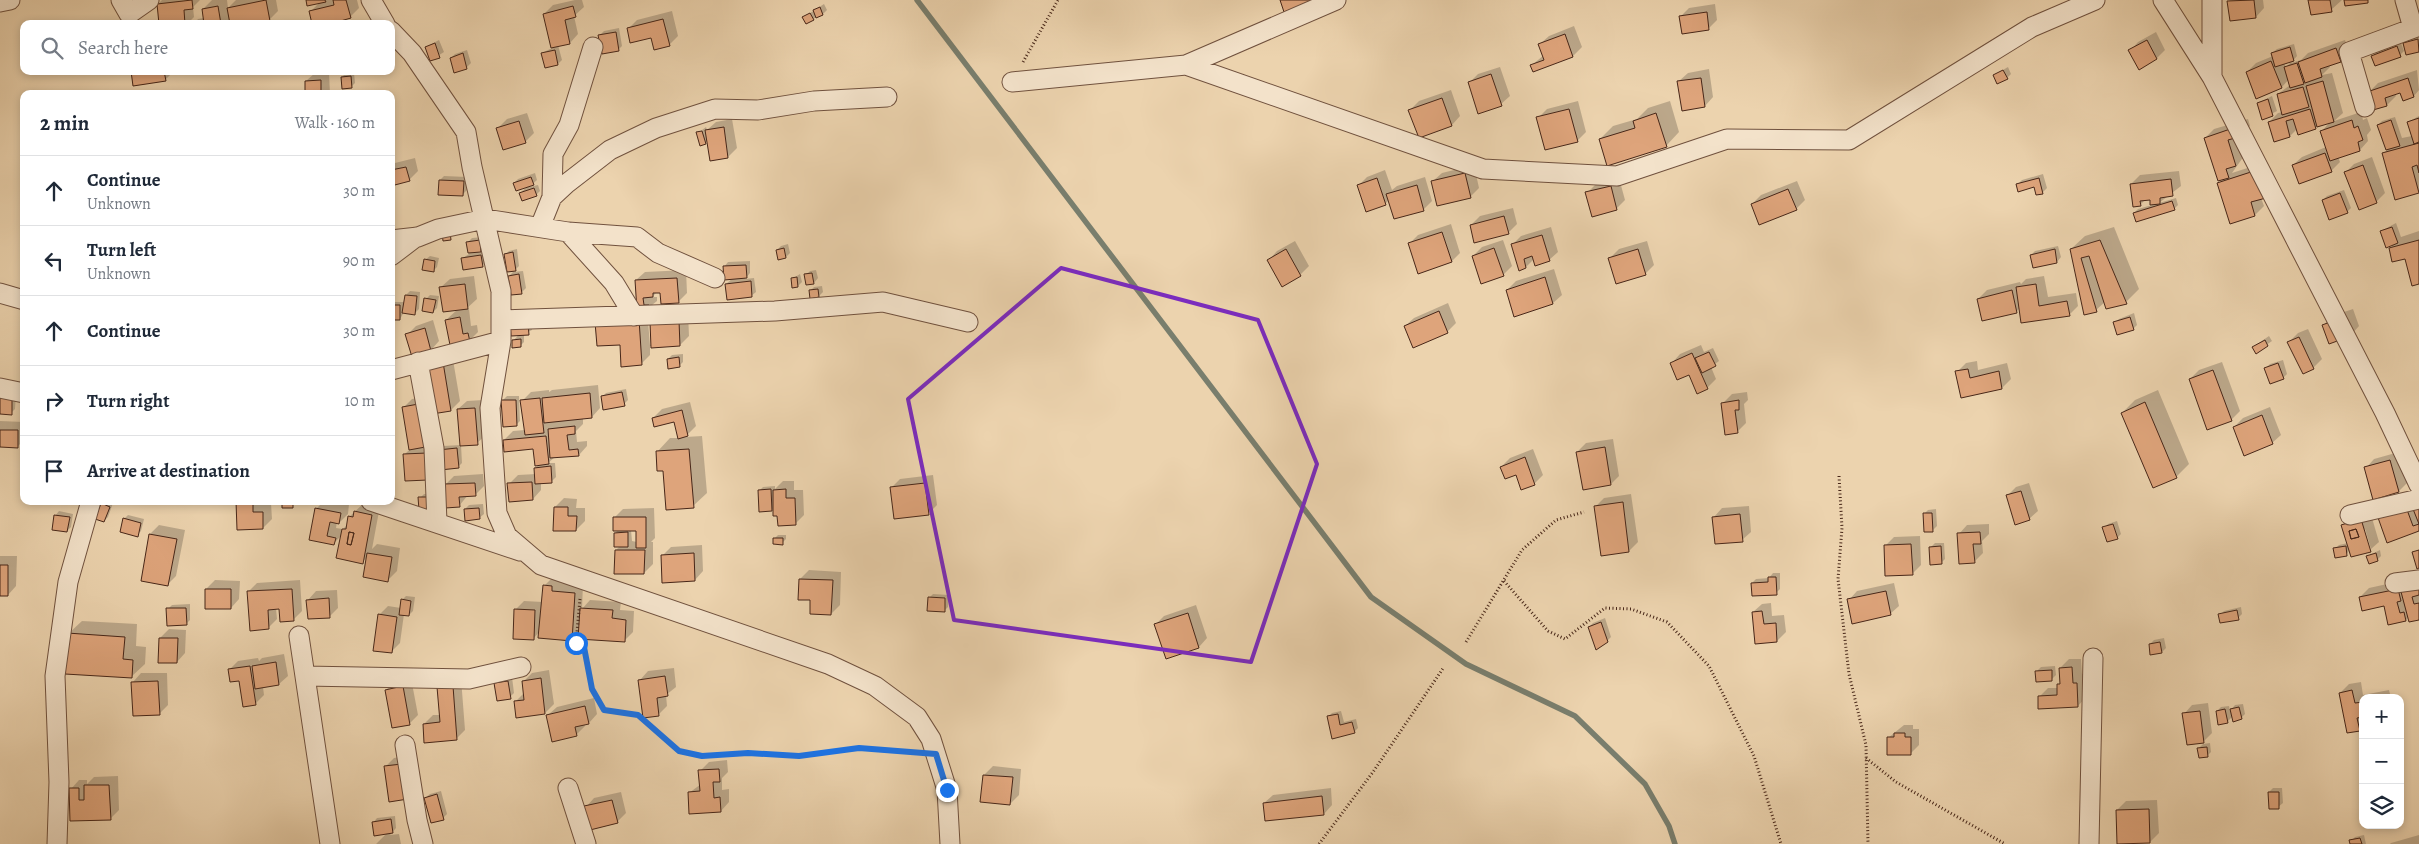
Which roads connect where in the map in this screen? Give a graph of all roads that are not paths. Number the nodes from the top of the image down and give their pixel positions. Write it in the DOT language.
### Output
graph roads {
  1 [pos="10,0"];
  2 [pos="121,0"];
  3 [pos="149,0"];
  4 [pos="371,0"];
  5 [pos="1336,0"];
  6 [pos="2095,0"];
  7 [pos="2163,0"];
  8 [pos="2212,0"];
  9 [pos="2405,0"];
  10 [pos="0,2"];
  11 [pos="383,20"];
  12 [pos="2416,27"];
  13 [pos="395,35"];
  14 [pos="593,47"];
  15 [pos="1186,65"];
  16 [pos="2212,77"];
  17 [pos="1012,82"];
  18 [pos="887,98"];
  19 [pos="2365,107"];
  20 [pos="552,197"];
  21 [pos="485,219"];
  22 [pos="540,227"];
  23 [pos="568,232"];
  24 [pos="418,237"];
  25 [pos="395,240"];
  26 [pos="395,253"];
  27 [pos="715,278"];
  28 [pos="0,293"];
  29 [pos="20,299"];
  30 [pos="634,316"];
  31 [pos="502,320"];
  32 [pos="968,322"];
  33 [pos="501,341"];
  34 [pos="418,362"];
  35 [pos="395,369"];
  36 [pos="0,388"];
  37 [pos="20,391"];
  38 [pos="2419,485"];
  39 [pos="2419,499"];
  40 [pos="88,505"];
  41 [pos="89,505"];
  42 [pos="384,505"];
  43 [pos="2350,515"];
  44 [pos="437,522"];
  45 [pos="526,554"];
  46 [pos="2419,580"];
  47 [pos="2395,583"];
  48 [pos="53,614"];
  49 [pos="299,636"];
  50 [pos="2093,658"];
  51 [pos="521,667"];
  52 [pos="306,676"];
  53 [pos="405,745"];
  54 [pos="568,788"];
  55 [pos="57,844"];
  56 [pos="330,844"];
  57 [pos="423,844"];
  58 [pos="586,844"];
  59 [pos="950,844"];
  60 [pos="2089,844"];
  1 -- 10 [label="street"];
  2 -- 3 [label="street"];
  4 -- 11 [label="street"];
  5 -- 15 [label="street"];
  6 -- 15 [label="street"];
  7 -- 16 [label="street"];
  8 -- 16 [label="street"];
  9 -- 12 [label="street"];
  12 -- 19 [label="street"];
  13 -- 21 [label="street"];
  14 -- 20 [label="street"];
  15 -- 17 [label="street"];
  16 -- 38 [label="street"];
  18 -- 20 [label="street"];
  20 -- 22 [label="street"];
  21 -- 22 [label="street"];
  21 -- 24 [label="street"];
  21 -- 31 [label="street"];
  22 -- 23 [label="street"];
  23 -- 27 [label="street"];
  23 -- 30 [label="street"];
  24 -- 25 [label="street"];
  24 -- 26 [label="street"];
  28 -- 29 [label="street"];
  30 -- 31 [label="street"];
  30 -- 32 [label="street"];
  31 -- 33 [label="street"];
  33 -- 34 [label="street"];
  33 -- 45 [label="street"];
  34 -- 35 [label="street"];
  34 -- 44 [label="street"];
  36 -- 37 [label="street"];
  39 -- 43 [label="street"];
  40 -- 48 [label="street"];
  41 -- 55 [label="street"];
  42 -- 44 [label="street"];
  44 -- 45 [label="street"];
  45 -- 59 [label="street"];
  46 -- 47 [label="street"];
  49 -- 52 [label="street"];
  50 -- 60 [label="street"];
  51 -- 52 [label="street"];
  52 -- 56 [label="street"];
  53 -- 57 [label="street"];
  54 -- 58 [label="street"];
}
